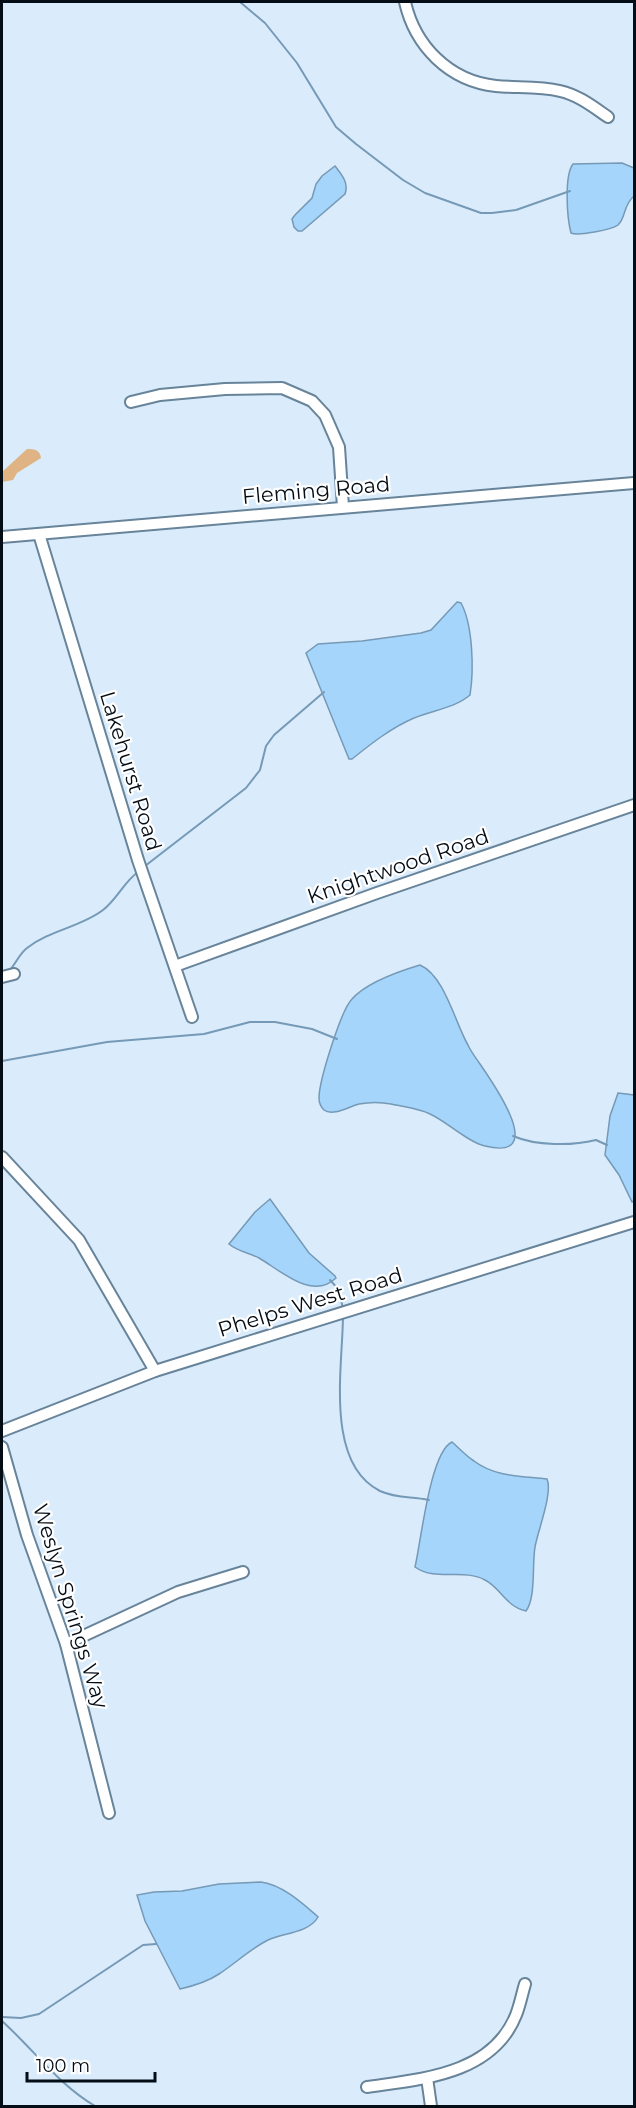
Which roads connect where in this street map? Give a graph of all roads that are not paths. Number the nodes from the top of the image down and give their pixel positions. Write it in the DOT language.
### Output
graph roads {
  1 [pos="405,2"];
  2 [pos="608,117"];
  3 [pos="131,402"];
  4 [pos="634,483"];
  5 [pos="343,507"];
  6 [pos="39,534"];
  7 [pos="2,537"];
  8 [pos="634,805"];
  9 [pos="175,966"];
  10 [pos="14,974"];
  11 [pos="2,977"];
  12 [pos="192,1017"];
  13 [pos="2,1157"];
  14 [pos="634,1222"];
  15 [pos="155,1371"];
  16 [pos="2,1431"];
  17 [pos="2,1447"];
  18 [pos="243,1572"];
  19 [pos="66,1644"];
  20 [pos="109,1813"];
  21 [pos="525,1984"];
  22 [pos="427,2078"];
  23 [pos="366,2087"];
  24 [pos="431,2106"];
  1 -- 2 [label="street"];
  3 -- 5 [label="street"];
  4 -- 5 [label="street, Fleming Road"];
  5 -- 6 [label="street, Fleming Road"];
  6 -- 7 [label="street, Fleming Road"];
  6 -- 9 [label="street, Lakehurst Road"];
  8 -- 9 [label="street, Knightwood Road"];
  9 -- 12 [label="street, Lakehurst Road"];
  10 -- 11 [label="street"];
  13 -- 15 [label="street"];
  14 -- 15 [label="street, Phelps West Road"];
  15 -- 16 [label="street, Phelps West Road"];
  17 -- 19 [label="street, Weslyn Springs Way"];
  18 -- 19 [label="street"];
  19 -- 20 [label="street, Weslyn Springs Way"];
  21 -- 22 [label="street"];
  22 -- 23 [label="street"];
  22 -- 24 [label="street"];
}
